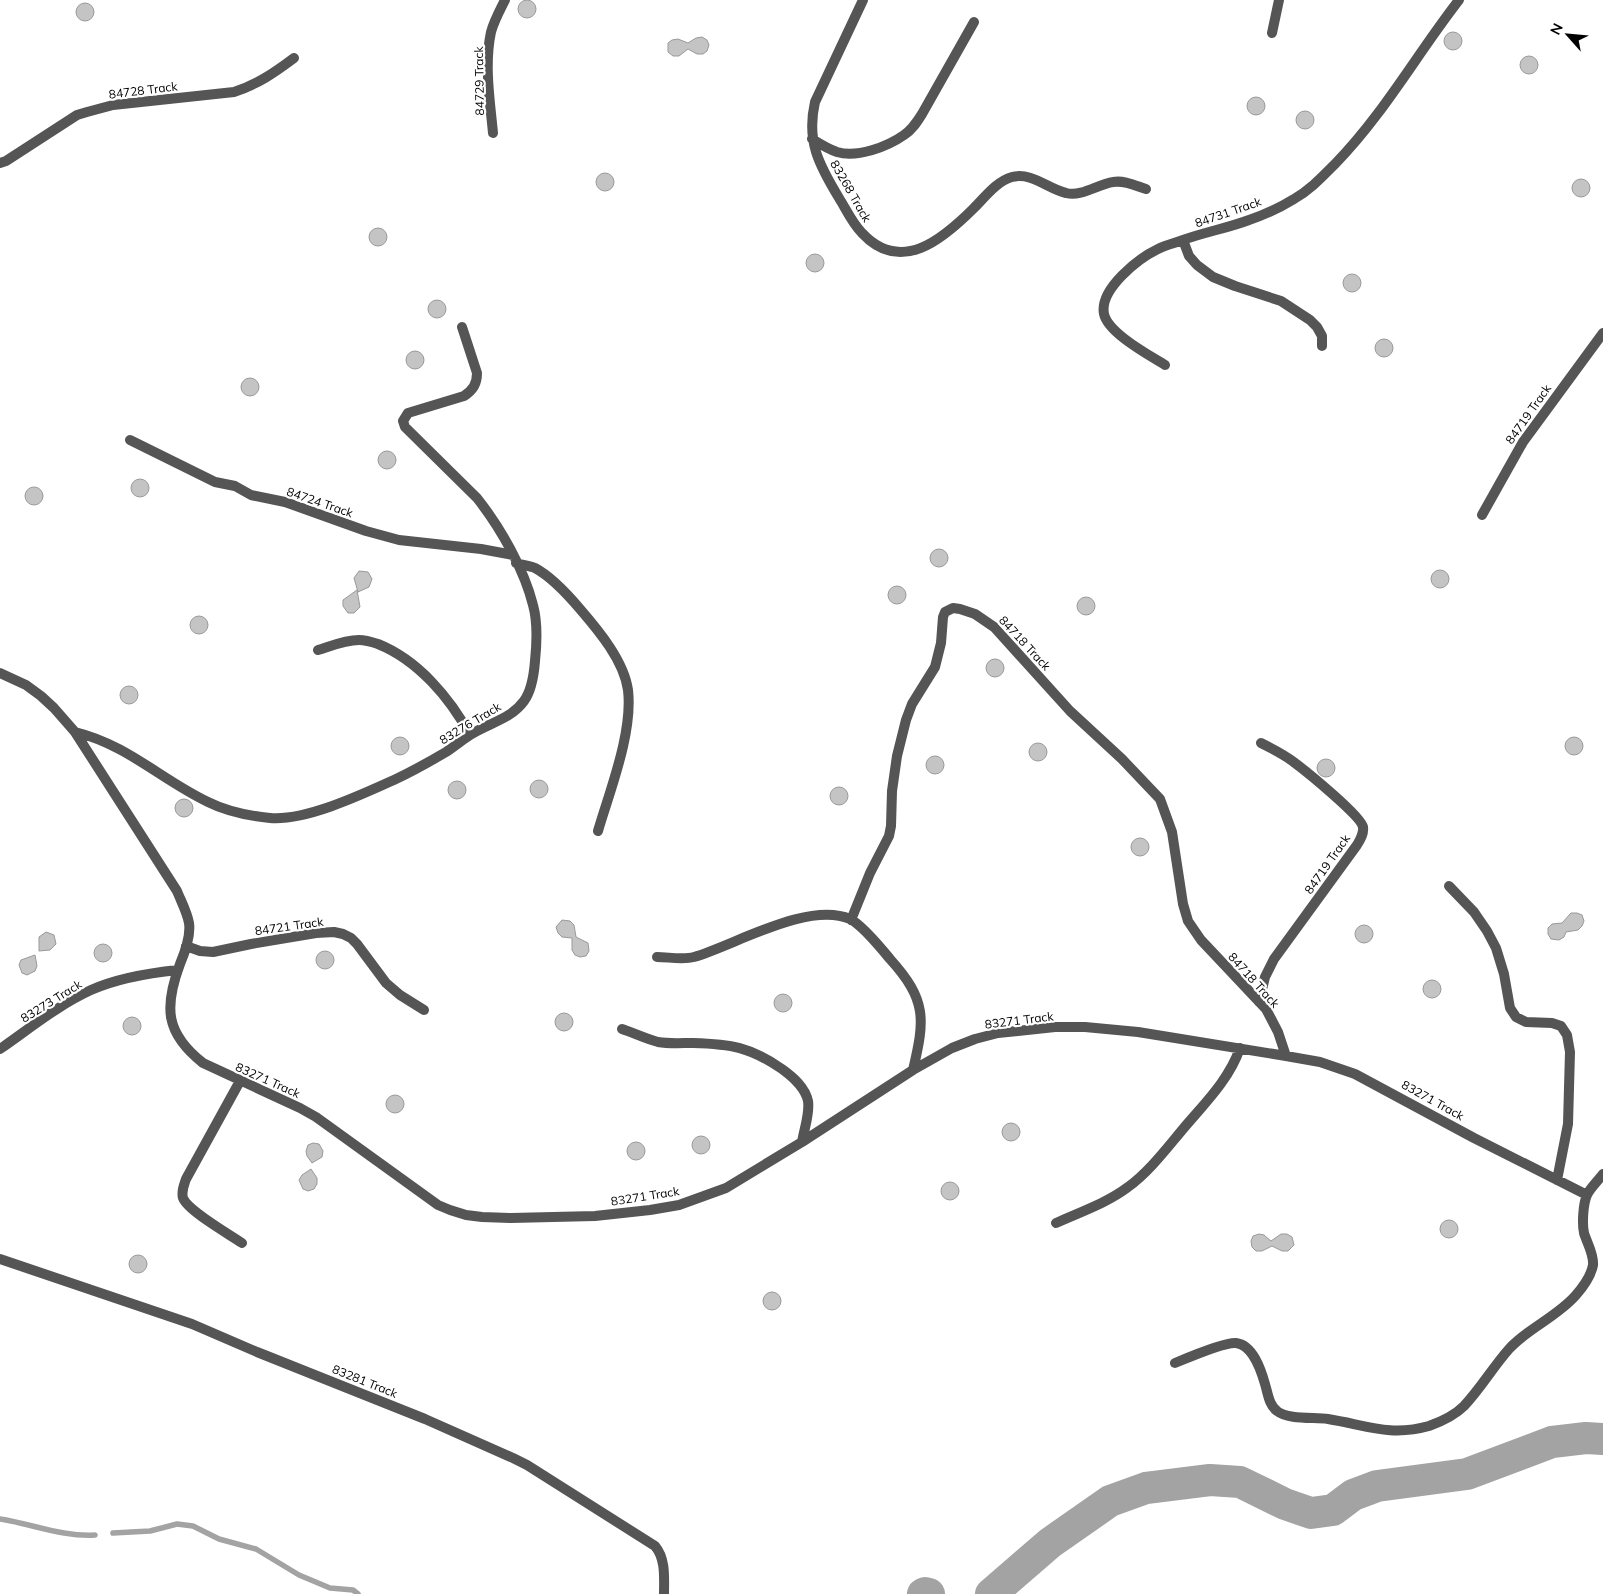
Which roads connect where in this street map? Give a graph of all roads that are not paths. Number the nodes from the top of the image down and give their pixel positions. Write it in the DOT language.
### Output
graph roads {
  1 [pos="505,0"];
  2 [pos="863,0"];
  3 [pos="1279,0"];
  4 [pos="1459,0"];
  5 [pos="974,22"];
  6 [pos="1272,33"];
  7 [pos="294,58"];
  8 [pos="493,134"];
  9 [pos="812,139"];
  10 [pos="0,164"];
  11 [pos="1146,189"];
  12 [pos="1184,240"];
  13 [pos="462,327"];
  14 [pos="1603,333"];
  15 [pos="1322,346"];
  16 [pos="1165,365"];
  17 [pos="130,440"];
  18 [pos="1482,515"];
  19 [pos="514,559"];
  20 [pos="318,650"];
  21 [pos="0,673"];
  22 [pos="75,732"];
  23 [pos="470,735"];
  24 [pos="1261,744"];
  25 [pos="598,831"];
  26 [pos="1449,886"];
  27 [pos="851,920"];
  28 [pos="186,946"];
  29 [pos="657,956"];
  30 [pos="178,970"];
  31 [pos="1259,1002"];
  32 [pos="424,1010"];
  33 [pos="622,1029"];
  34 [pos="1240,1048"];
  35 [pos="0,1049"];
  36 [pos="1286,1056"];
  37 [pos="913,1070"];
  38 [pos="240,1080"];
  39 [pos="802,1142"];
  40 [pos="1603,1174"];
  41 [pos="1557,1180"];
  42 [pos="1587,1196"];
  43 [pos="1056,1223"];
  44 [pos="242,1243"];
  45 [pos="0,1259"];
  46 [pos="1175,1363"];
  47 [pos="664,1594"];
  1 -- 8 [label="street, 84729 Track"];
  2 -- 9 [label="street, 83268 Track"];
  3 -- 6 [label="street"];
  4 -- 12 [label="street, 84731 Track"];
  5 -- 9 [label="street"];
  7 -- 10 [label="street, 84728 Track"];
  9 -- 11 [label="street, 83268 Track"];
  12 -- 15 [label="street, 84731 Track"];
  12 -- 16 [label="street"];
  13 -- 19 [label="street, 83276 Track"];
  14 -- 18 [label="street, 84719 Track"];
  17 -- 19 [label="street, 84724 Track"];
  19 -- 23 [label="street, 83276 Track"];
  19 -- 25 [label="street, 84724 Track"];
  20 -- 23 [label="street"];
  21 -- 22 [label="street, 83271 Track"];
  22 -- 23 [label="street, 83276 Track"];
  22 -- 28 [label="street, 83271 Track"];
  24 -- 31 [label="street, 84719 Track"];
  26 -- 41 [label="street"];
  27 -- 29 [label="street"];
  27 -- 31 [label="street, 84718 Track"];
  27 -- 37 [label="street"];
  28 -- 30 [label="street, 83271 Track"];
  28 -- 32 [label="street, 84721 Track"];
  30 -- 35 [label="street, 83273 Track"];
  30 -- 38 [label="street, 83271 Track"];
  31 -- 36 [label="street, 84718 Track"];
  33 -- 39 [label="street"];
  34 -- 36 [label="street, 83271 Track"];
  34 -- 37 [label="street, 83271 Track"];
  34 -- 43 [label="street"];
  36 -- 41 [label="street, 83271 Track"];
  37 -- 39 [label="street, 83271 Track"];
  38 -- 39 [label="street, 83271 Track"];
  38 -- 44 [label="street"];
  40 -- 42 [label="street"];
  41 -- 42 [label="street, 83271 Track"];
  42 -- 46 [label="street"];
  45 -- 47 [label="street, 83281 Track"];
}
